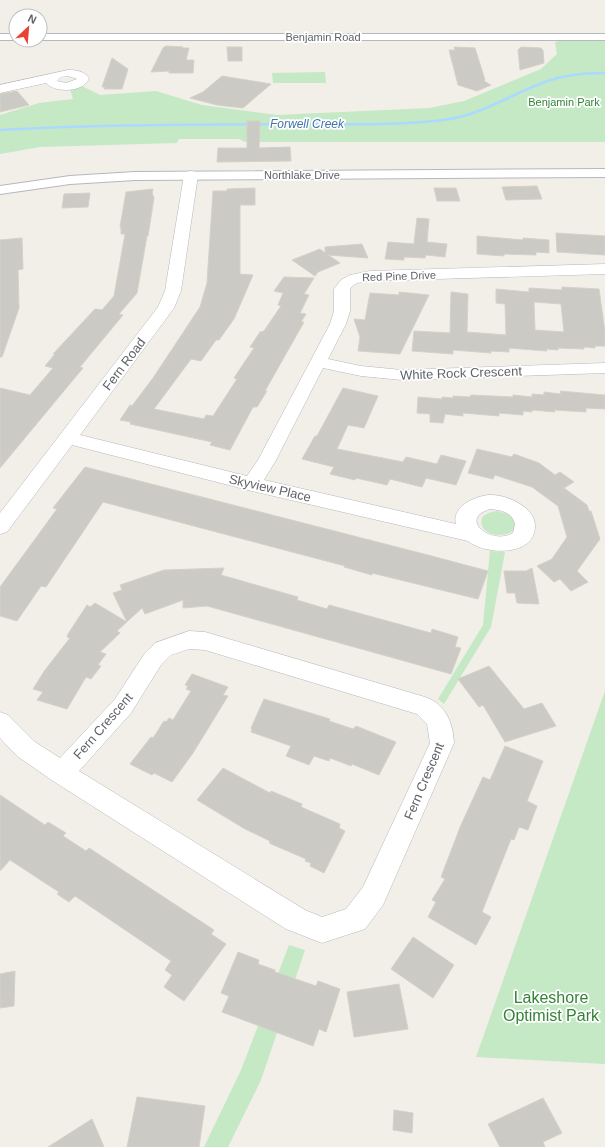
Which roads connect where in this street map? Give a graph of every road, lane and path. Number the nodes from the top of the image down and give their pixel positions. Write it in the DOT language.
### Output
graph roads {
  1 [pos="48,37"];
  2 [pos="605,37"];
  3 [pos="52,78"];
  4 [pos="0,89"];
  5 [pos="605,173"];
  6 [pos="191,175"];
  7 [pos="0,190"];
  8 [pos="605,268"];
  9 [pos="318,362"];
  10 [pos="605,368"];
  11 [pos="68,438"];
  12 [pos="252,484"];
  13 [pos="0,527"];
  14 [pos="472,534"];
  15 [pos="0,722"];
  16 [pos="62,773"];
  1 -- 2 [label="street, Benjamin Road"];
  3 -- 4 [label="street"];
  5 -- 6 [label="street, Northlake Drive"];
  6 -- 7 [label="street, Northlake Drive"];
  6 -- 11 [label="street, Fern Road"];
  8 -- 9 [label="street, Red Pine Drive"];
  9 -- 10 [label="street, White Rock Crescent"];
  9 -- 12 [label="street, Red Pine Drive"];
  11 -- 12 [label="street, Skyview Place"];
  11 -- 13 [label="street, Fern Road"];
  12 -- 14 [label="street, Skyview Place"];
  15 -- 16 [label="street, Fern Crescent"];
  16 -- 16 [label="street, Fern Crescent"];
}
